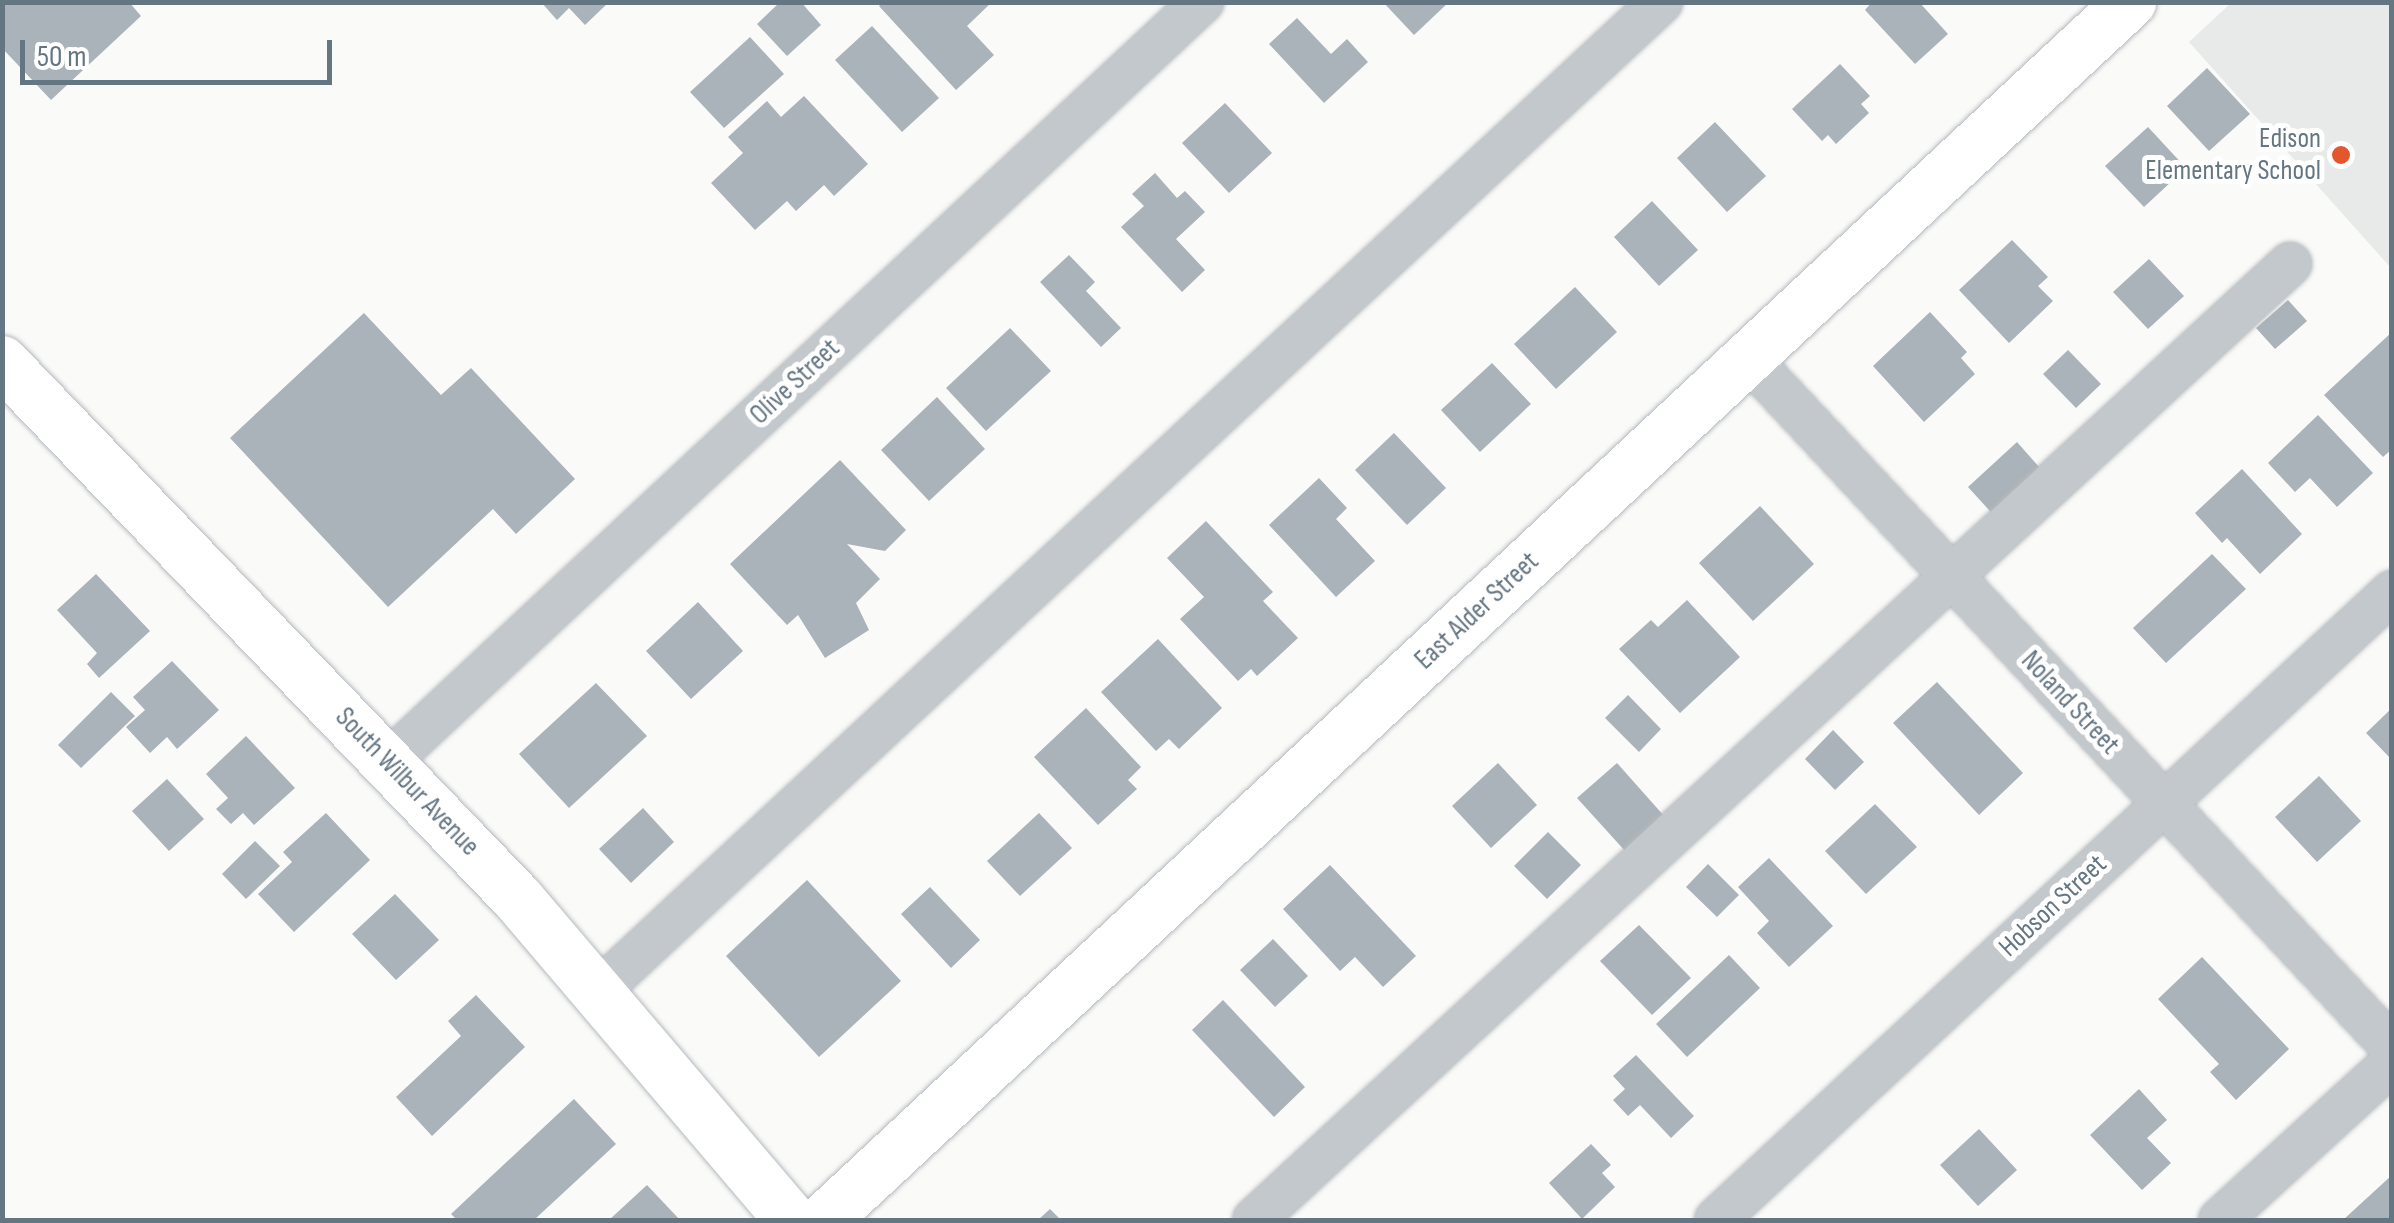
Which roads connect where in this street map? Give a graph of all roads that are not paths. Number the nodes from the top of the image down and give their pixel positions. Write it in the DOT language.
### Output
graph roads {
  1 [pos="1202,2"];
  2 [pos="1661,2"];
  3 [pos="2130,2"];
  4 [pos="2290,264"];
  5 [pos="1748,358"];
  6 [pos="2,362"];
  7 [pos="1951,576"];
  8 [pos="2392,592"];
  9 [pos="388,762"];
  10 [pos="2164,804"];
  11 [pos="596,993"];
  12 [pos="2392,1047"];
  13 [pos="2392,1062"];
  14 [pos="791,1220"];
  15 [pos="824,1220"];
  16 [pos="1254,1220"];
  17 [pos="1716,1220"];
  18 [pos="2220,1220"];
  1 -- 9 [label="street, Olive Street"];
  2 -- 11 [label="street"];
  3 -- 5 [label="main road, East Alder Street"];
  4 -- 7 [label="street"];
  5 -- 7 [label="street, Noland Street"];
  5 -- 15 [label="main road, East Alder Street"];
  6 -- 9 [label="main road, South Wilbur Avenue"];
  7 -- 10 [label="street, Noland Street"];
  7 -- 16 [label="street"];
  8 -- 10 [label="street, Hobson Street"];
  9 -- 11 [label="main road, South Wilbur Avenue"];
  10 -- 12 [label="street, Noland Street"];
  10 -- 17 [label="street, Hobson Street"];
  11 -- 14 [label="main road, South Wilbur Avenue"];
  13 -- 18 [label="street"];
}
